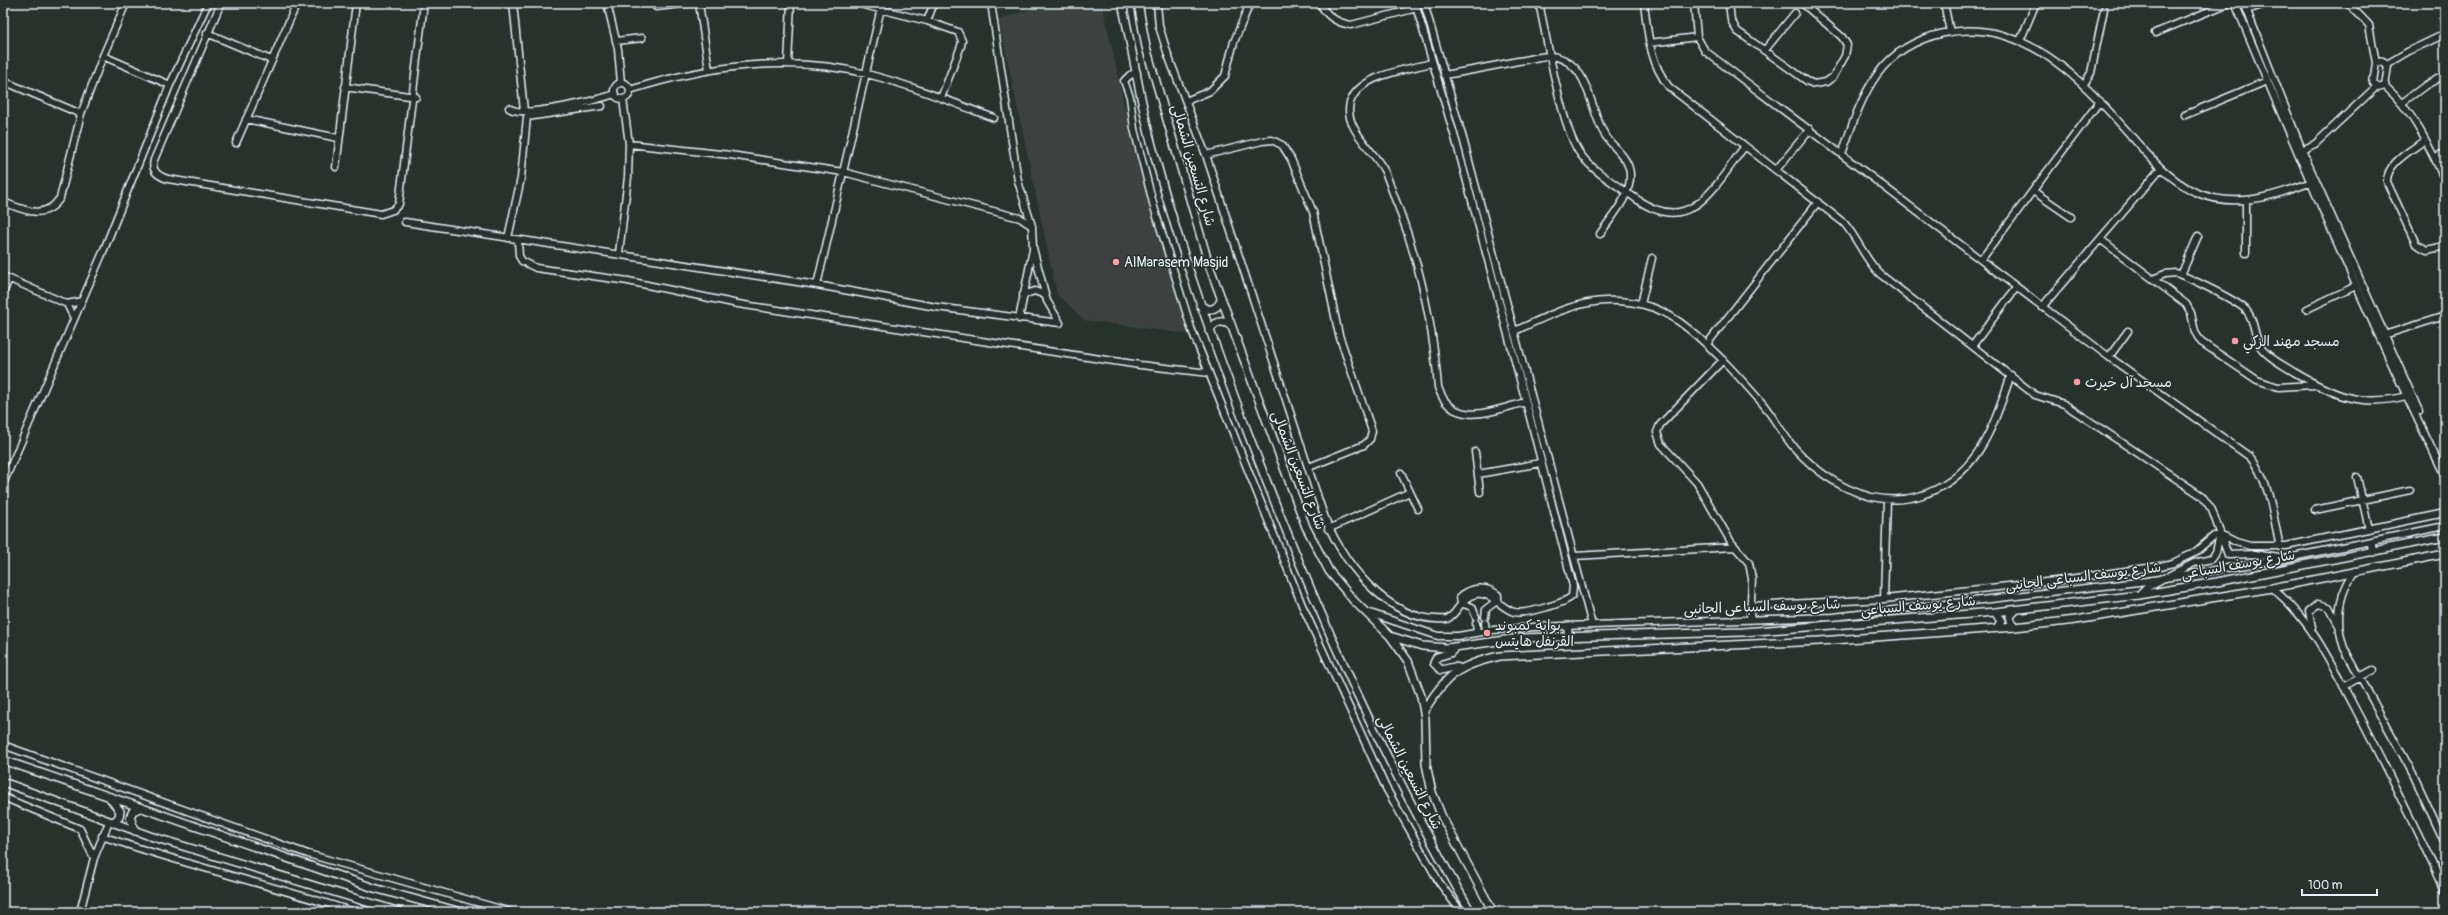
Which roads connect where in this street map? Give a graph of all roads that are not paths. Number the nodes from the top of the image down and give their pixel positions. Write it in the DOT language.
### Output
graph roads {
  1 [pos="5,3"];
  2 [pos="126,3"];
  3 [pos="208,3"];
  4 [pos="221,3"];
  5 [pos="297,3"];
  6 [pos="356,3"];
  7 [pos="424,3"];
  8 [pos="513,3"];
  9 [pos="608,3"];
  10 [pos="691,3"];
  11 [pos="699,3"];
  12 [pos="791,3"];
  13 [pos="856,3"];
  14 [pos="934,3"];
  15 [pos="991,3"];
  16 [pos="1122,3"];
  17 [pos="1138,3"];
  18 [pos="1157,3"];
  19 [pos="1250,3"];
  20 [pos="1320,3"];
  21 [pos="1424,3"];
  22 [pos="1539,3"];
  23 [pos="1644,3"];
  24 [pos="1694,3"];
  25 [pos="1729,3"];
  26 [pos="1802,3"];
  27 [pos="1944,3"];
  28 [pos="2036,3"];
  29 [pos="2230,3"];
  30 [pos="2235,3"];
  31 [pos="2244,3"];
  32 [pos="2268,3"];
  33 [pos="2348,3"];
  34 [pos="1416,6"];
  35 [pos="3,7"];
  36 [pos="656,7"];
  37 [pos="881,8"];
  38 [pos="2104,9"];
  39 [pos="2246,10"];
  40 [pos="1795,13"];
  41 [pos="927,21"];
  42 [pos="1950,32"];
  43 [pos="207,33"];
  44 [pos="2155,33"];
  45 [pos="2445,34"];
  46 [pos="1697,36"];
  47 [pos="642,38"];
  48 [pos="616,40"];
  49 [pos="2020,41"];
  50 [pos="1649,43"];
  51 [pos="1765,50"];
  52 [pos="102,56"];
  53 [pos="1551,56"];
  54 [pos="271,60"];
  55 [pos="1431,63"];
  56 [pos="2376,63"];
  57 [pos="788,64"];
  58 [pos="2387,64"];
  59 [pos="710,70"];
  60 [pos="1137,73"];
  61 [pos="866,74"];
  62 [pos="1444,75"];
  63 [pos="2445,75"];
  64 [pos="3,81"];
  65 [pos="2267,81"];
  66 [pos="621,83"];
  67 [pos="2084,84"];
  68 [pos="170,85"];
  69 [pos="2385,86"];
  70 [pos="344,87"];
  71 [pos="2376,87"];
  72 [pos="630,90"];
  73 [pos="615,94"];
  74 [pos="414,97"];
  75 [pos="941,98"];
  76 [pos="623,99"];
  77 [pos="1186,101"];
  78 [pos="2100,101"];
  79 [pos="2402,103"];
  80 [pos="602,106"];
  81 [pos="509,108"];
  82 [pos="524,111"];
  83 [pos="81,114"];
  84 [pos="2185,116"];
  85 [pos="994,118"];
  86 [pos="246,119"];
  87 [pos="1810,129"];
  88 [pos="338,138"];
  89 [pos="2425,140"];
  90 [pos="236,143"];
  91 [pos="629,144"];
  92 [pos="1745,146"];
  93 [pos="2302,150"];
  94 [pos="2445,153"];
  95 [pos="1842,154"];
  96 [pos="1206,155"];
  97 [pos="2445,158"];
  98 [pos="2435,159"];
  99 [pos="336,167"];
  100 [pos="2160,169"];
  101 [pos="1776,170"];
  102 [pos="843,172"];
  103 [pos="2445,181"];
  104 [pos="2309,183"];
  105 [pos="2033,191"];
  106 [pos="1626,192"];
  107 [pos="2246,200"];
  108 [pos="3,202"];
  109 [pos="1818,202"];
  110 [pos="2071,217"];
  111 [pos="405,222"];
  112 [pos="1032,226"];
  113 [pos="1600,234"];
  114 [pos="2198,236"];
  115 [pos="508,238"];
  116 [pos="2100,239"];
  117 [pos="518,240"];
  118 [pos="2445,246"];
  119 [pos="1033,248"];
  120 [pos="619,253"];
  121 [pos="2246,253"];
  122 [pos="1652,258"];
  123 [pos="1981,260"];
  124 [pos="2181,275"];
  125 [pos="3,276"];
  126 [pos="9,279"];
  127 [pos="2153,279"];
  128 [pos="817,285"];
  129 [pos="2356,286"];
  130 [pos="2016,288"];
  131 [pos="3,293"];
  132 [pos="1023,295"];
  133 [pos="1045,295"];
  134 [pos="1221,300"];
  135 [pos="82,301"];
  136 [pos="67,304"];
  137 [pos="1641,304"];
  138 [pos="1200,305"];
  139 [pos="2042,307"];
  140 [pos="2307,308"];
  141 [pos="2445,316"];
  142 [pos="74,318"];
  143 [pos="1019,319"];
  144 [pos="1230,325"];
  145 [pos="1209,330"];
  146 [pos="1515,331"];
  147 [pos="2128,331"];
  148 [pos="2384,335"];
  149 [pos="1707,344"];
  150 [pos="1973,345"];
  151 [pos="2109,357"];
  152 [pos="1723,360"];
  153 [pos="1209,373"];
  154 [pos="2011,375"];
  155 [pos="2316,385"];
  156 [pos="2406,396"];
  157 [pos="1526,402"];
  158 [pos="2419,412"];
  159 [pos="1475,452"];
  160 [pos="1541,463"];
  161 [pos="1309,467"];
  162 [pos="1401,473"];
  163 [pos="1478,474"];
  164 [pos="2445,476"];
  165 [pos="2357,477"];
  166 [pos="3,484"];
  167 [pos="2410,490"];
  168 [pos="1410,492"];
  169 [pos="1480,492"];
  170 [pos="1887,500"];
  171 [pos="2362,500"];
  172 [pos="1418,509"];
  173 [pos="2315,510"];
  174 [pos="2445,513"];
  175 [pos="2445,526"];
  176 [pos="1328,529"];
  177 [pos="2369,529"];
  178 [pos="2220,534"];
  179 [pos="2445,537"];
  180 [pos="2371,542"];
  181 [pos="1734,547"];
  182 [pos="2280,547"];
  183 [pos="2372,552"];
  184 [pos="2445,554"];
  185 [pos="1574,556"];
  186 [pos="2283,559"];
  187 [pos="2355,571"];
  188 [pos="2165,578"];
  189 [pos="2272,588"];
  190 [pos="2139,595"];
  191 [pos="1884,599"];
  192 [pos="1498,600"];
  193 [pos="1461,603"];
  194 [pos="1751,606"];
  195 [pos="2016,610"];
  196 [pos="1365,611"];
  197 [pos="1995,612"];
  198 [pos="1750,620"];
  199 [pos="1592,625"];
  200 [pos="1568,626"];
  201 [pos="2339,626"];
  202 [pos="2015,627"];
  203 [pos="1997,628"];
  204 [pos="2312,630"];
  205 [pos="1486,631"];
  206 [pos="1477,632"];
  207 [pos="1390,636"];
  208 [pos="1568,637"];
  209 [pos="1455,648"];
  210 [pos="1459,668"];
  211 [pos="2373,670"];
  212 [pos="2360,677"];
  213 [pos="2343,686"];
  214 [pos="1424,711"];
  215 [pos="3,746"];
  216 [pos="3,760"];
  217 [pos="3,782"];
  218 [pos="3,797"];
  219 [pos="109,797"];
  220 [pos="140,808"];
  221 [pos="111,822"];
  222 [pos="135,831"];
  223 [pos="102,836"];
  224 [pos="2445,843"];
  225 [pos="94,858"];
  226 [pos="2445,890"];
  227 [pos="80,912"];
  228 [pos="354,912"];
  229 [pos="400,912"];
  230 [pos="461,912"];
  231 [pos="511,912"];
  232 [pos="1461,912"];
  233 [pos="1471,912"];
  234 [pos="1493,912"];
  1 -- 35 [label="street"];
  2 -- 52 [label="street"];
  3 -- 68 [label="street"];
  4 -- 43 [label="street"];
  5 -- 54 [label="street"];
  6 -- 70 [label="street"];
  7 -- 74 [label="street"];
  8 -- 82 [label="street"];
  9 -- 48 [label="street"];
  10 -- 36 [label="street"];
  11 -- 59 [label="street"];
  12 -- 57 [label="street"];
  13 -- 37 [label="street"];
  14 -- 41 [label="street"];
  15 -- 112 [label="street"];
  16 -- 60 [label="main road, شارع التسعين الشمالى"];
  17 -- 134 [label="main road, شارع التسعين الشمالى"];
  18 -- 77 [label="street"];
  19 -- 77 [label="street"];
  20 -- 34 [label="street"];
  21 -- 62 [label="street"];
  22 -- 53 [label="street"];
  23 -- 50 [label="street"];
  24 -- 46 [label="street"];
  25 -- 51 [label="street"];
  26 -- 51 [label="street"];
  27 -- 42 [label="street"];
  28 -- 49 [label="street"];
  29 -- 44 [label="street"];
  30 -- 65 [label="street"];
  31 -- 39 [label="street"];
  32 -- 39 [label="street"];
  33 -- 56 [label="street"];
  34 -- 55 [label="street"];
  37 -- 41 [label="street"];
  37 -- 61 [label="street"];
  38 -- 67 [label="street"];
  39 -- 93 [label="street"];
  40 -- 51 [label="street"];
  41 -- 75 [label="street"];
  42 -- 49 [label="street"];
  42 -- 95 [label="street"];
  43 -- 54 [label="street"];
  43 -- 74 [label="street"];
  45 -- 58 [label="street"];
  46 -- 50 [label="street"];
  46 -- 87 [label="street"];
  47 -- 48 [label="street"];
  48 -- 66 [label="street"];
  49 -- 67 [label="street"];
  50 -- 92 [label="street"];
  52 -- 68 [label="street"];
  52 -- 83 [label="street"];
  53 -- 62 [label="street"];
  53 -- 106 [label="street"];
  53 -- 106 [label="street"];
  54 -- 86 [label="street"];
  55 -- 157 [label="street"];
  55 -- 157 [label="street"];
  56 -- 58 [label="street"];
  56 -- 71 [label="street"];
  57 -- 59 [label="street"];
  57 -- 61 [label="street"];
  58 -- 69 [label="street"];
  59 -- 72 [label="street"];
  60 -- 138 [label="main road, شارع التسعين الشمالى"];
  60 -- 153 [label="street"];
  61 -- 75 [label="street"];
  61 -- 102 [label="street"];
  62 -- 146 [label="street"];
  63 -- 79 [label="street"];
  64 -- 83 [label="street"];
  65 -- 84 [label="street"];
  65 -- 104 [label="street"];
  66 -- 72 [label="street"];
  66 -- 73 [label="street"];
  67 -- 78 [label="street"];
  68 -- 135 [label="street"];
  69 -- 71 [label="street"];
  69 -- 79 [label="street"];
  70 -- 74 [label="street"];
  70 -- 88 [label="street"];
  71 -- 93 [label="street"];
  72 -- 76 [label="street"];
  73 -- 76 [label="street"];
  73 -- 82 [label="street"];
  75 -- 85 [label="street"];
  76 -- 91 [label="street"];
  77 -- 96 [label="street"];
  78 -- 100 [label="street"];
  78 -- 105 [label="street"];
  79 -- 89 [label="street"];
  80 -- 115 [label="street"];
  81 -- 82 [label="street"];
  83 -- 108 [label="street"];
  86 -- 88 [label="street"];
  86 -- 90 [label="street"];
  87 -- 95 [label="street"];
  87 -- 101 [label="street"];
  88 -- 99 [label="street"];
  89 -- 98 [label="street"];
  89 -- 118 [label="street"];
  91 -- 102 [label="street"];
  91 -- 120 [label="street"];
  92 -- 101 [label="street"];
  92 -- 106 [label="street"];
  93 -- 148 [label="street"];
  94 -- 98 [label="street"];
  95 -- 123 [label="street"];
  96 -- 161 [label="street"];
  96 -- 161 [label="street"];
  97 -- 98 [label="street"];
  98 -- 103 [label="street"];
  100 -- 107 [label="street"];
  100 -- 116 [label="street"];
  101 -- 109 [label="street"];
  102 -- 112 [label="street"];
  102 -- 128 [label="street"];
  104 -- 107 [label="street"];
  104 -- 129 [label="street"];
  105 -- 110 [label="street"];
  105 -- 123 [label="street"];
  106 -- 113 [label="street"];
  107 -- 121 [label="street"];
  109 -- 149 [label="street"];
  109 -- 150 [label="street"];
  111 -- 115 [label="street"];
  112 -- 119 [label="street"];
  114 -- 124 [label="street"];
  115 -- 117 [label="street"];
  116 -- 127 [label="street"];
  116 -- 139 [label="street"];
  117 -- 120 [label="street"];
  117 -- 153 [label="street"];
  119 -- 132 [label="street"];
  119 -- 133 [label="street"];
  120 -- 128 [label="street"];
  122 -- 137 [label="street"];
  123 -- 130 [label="street"];
  124 -- 127 [label="street"];
  124 -- 155 [label="street"];
  125 -- 126 [label="street"];
  126 -- 131 [label="street"];
  126 -- 136 [label="street"];
  127 -- 155 [label="street"];
  128 -- 143 [label="street"];
  129 -- 140 [label="street"];
  129 -- 156 [label="street"];
  130 -- 139 [label="street"];
  130 -- 150 [label="street"];
  132 -- 133 [label="street"];
  132 -- 143 [label="street"];
  133 -- 143 [label="street"];
  134 -- 138 [label="main road"];
  134 -- 144 [label="main road, شارع التسعين الشمالى"];
  135 -- 136 [label="street"];
  135 -- 142 [label="street"];
  136 -- 142 [label="street"];
  137 -- 146 [label="street"];
  137 -- 149 [label="street"];
  138 -- 145 [label="main road, شارع التسعين الشمالى"];
  139 -- 151 [label="street"];
  141 -- 148 [label="street"];
  142 -- 166 [label="street"];
  144 -- 145 [label="main road"];
  144 -- 196 [label="main road, شارع التسعين الشمالى"];
  145 -- 233 [label="main road, شارع التسعين الشمالى"];
  146 -- 185 [label="street"];
  147 -- 151 [label="street"];
  148 -- 158 [label="street"];
  149 -- 152 [label="street"];
  150 -- 154 [label="street"];
  151 -- 182 [label="street"];
  152 -- 170 [label="street"];
  152 -- 181 [label="street"];
  153 -- 232 [label="street"];
  154 -- 170 [label="street"];
  154 -- 178 [label="street"];
  155 -- 156 [label="street"];
  156 -- 164 [label="street"];
  157 -- 160 [label="street"];
  159 -- 163 [label="street"];
  160 -- 163 [label="street"];
  160 -- 192 [label="street"];
  161 -- 176 [label="street"];
  162 -- 168 [label="street"];
  163 -- 169 [label="street"];
  165 -- 171 [label="street"];
  167 -- 171 [label="street"];
  168 -- 172 [label="street"];
  168 -- 176 [label="street"];
  170 -- 191 [label="street"];
  171 -- 173 [label="street"];
  171 -- 177 [label="street"];
  174 -- 177 [label="street"];
  175 -- 180 [label="street, شارع يوسف السباعى الجانبى"];
  176 -- 193 [label="street"];
  177 -- 182 [label="street"];
  178 -- 182 [label="street"];
  178 -- 186 [label="street"];
  178 -- 188 [label="street"];
  178 -- 191 [label="street"];
  179 -- 183 [label="main road, شارع يوسف السباعى"];
  180 -- 183 [label="main road"];
  180 -- 186 [label="street, شارع يوسف السباعى الجانبى"];
  181 -- 185 [label="street"];
  181 -- 194 [label="street"];
  183 -- 190 [label="main road, شارع يوسف السباعى"];
  184 -- 187 [label="main road, شارع يوسف السباعى"];
  185 -- 199 [label="street"];
  186 -- 188 [label="street, شارع يوسف السباعى الجانبى"];
  187 -- 189 [label="main road, شارع يوسف السباعى"];
  187 -- 201 [label="street"];
  188 -- 190 [label="main road"];
  188 -- 198 [label="street, شارع يوسف السباعى الجانبى"];
  189 -- 202 [label="main road, شارع يوسف السباعى"];
  189 -- 204 [label="street"];
  190 -- 195 [label="main road, شارع يوسف السباعى"];
  191 -- 194 [label="street"];
  192 -- 193 [label="street"];
  192 -- 205 [label="street"];
  193 -- 206 [label="street"];
  194 -- 198 [label="street"];
  195 -- 197 [label="main road, شارع يوسف السباعى"];
  195 -- 202 [label="main road"];
  196 -- 206 [label="street, شارع يوسف السباعى الجانبى"];
  196 -- 207 [label="main road, شارع التسعين الشمالى"];
  197 -- 203 [label="main road"];
  197 -- 208 [label="main road, شارع يوسف السباعى"];
  198 -- 199 [label="street, شارع يوسف السباعى الجانبى"];
  199 -- 200 [label="street, شارع يوسف السباعى الجانبى"];
  200 -- 205 [label="street, شارع يوسف السباعى الجانبى"];
  200 -- 208 [label="main road"];
  201 -- 204 [label="street"];
  201 -- 212 [label="street"];
  202 -- 203 [label="main road, شارع يوسف السباعى"];
  203 -- 210 [label="main road, شارع يوسف السباعى"];
  204 -- 213 [label="street"];
  205 -- 206 [label="street, شارع يوسف السباعى الجانبى"];
  207 -- 209 [label="main road, شارع يوسف السباعى"];
  207 -- 214 [label="main road, شارع التسعين الشمالى"];
  208 -- 209 [label="main road, شارع يوسف السباعى"];
  209 -- 210 [label="main road"];
  210 -- 214 [label="main road, شارع يوسف السباعى"];
  211 -- 212 [label="street"];
  212 -- 213 [label="street"];
  212 -- 224 [label="street"];
  213 -- 226 [label="street"];
  214 -- 234 [label="main road, شارع التسعين الشمالى"];
  215 -- 231 [label="street"];
  216 -- 219 [label="main road"];
  217 -- 221 [label="main road"];
  218 -- 225 [label="street"];
  219 -- 220 [label="main road"];
  219 -- 221 [label="main road"];
  220 -- 222 [label="main road"];
  220 -- 230 [label="main road"];
  221 -- 222 [label="main road"];
  221 -- 223 [label="street"];
  222 -- 229 [label="main road"];
  223 -- 225 [label="street"];
  223 -- 228 [label="street"];
  225 -- 227 [label="street"];
}
